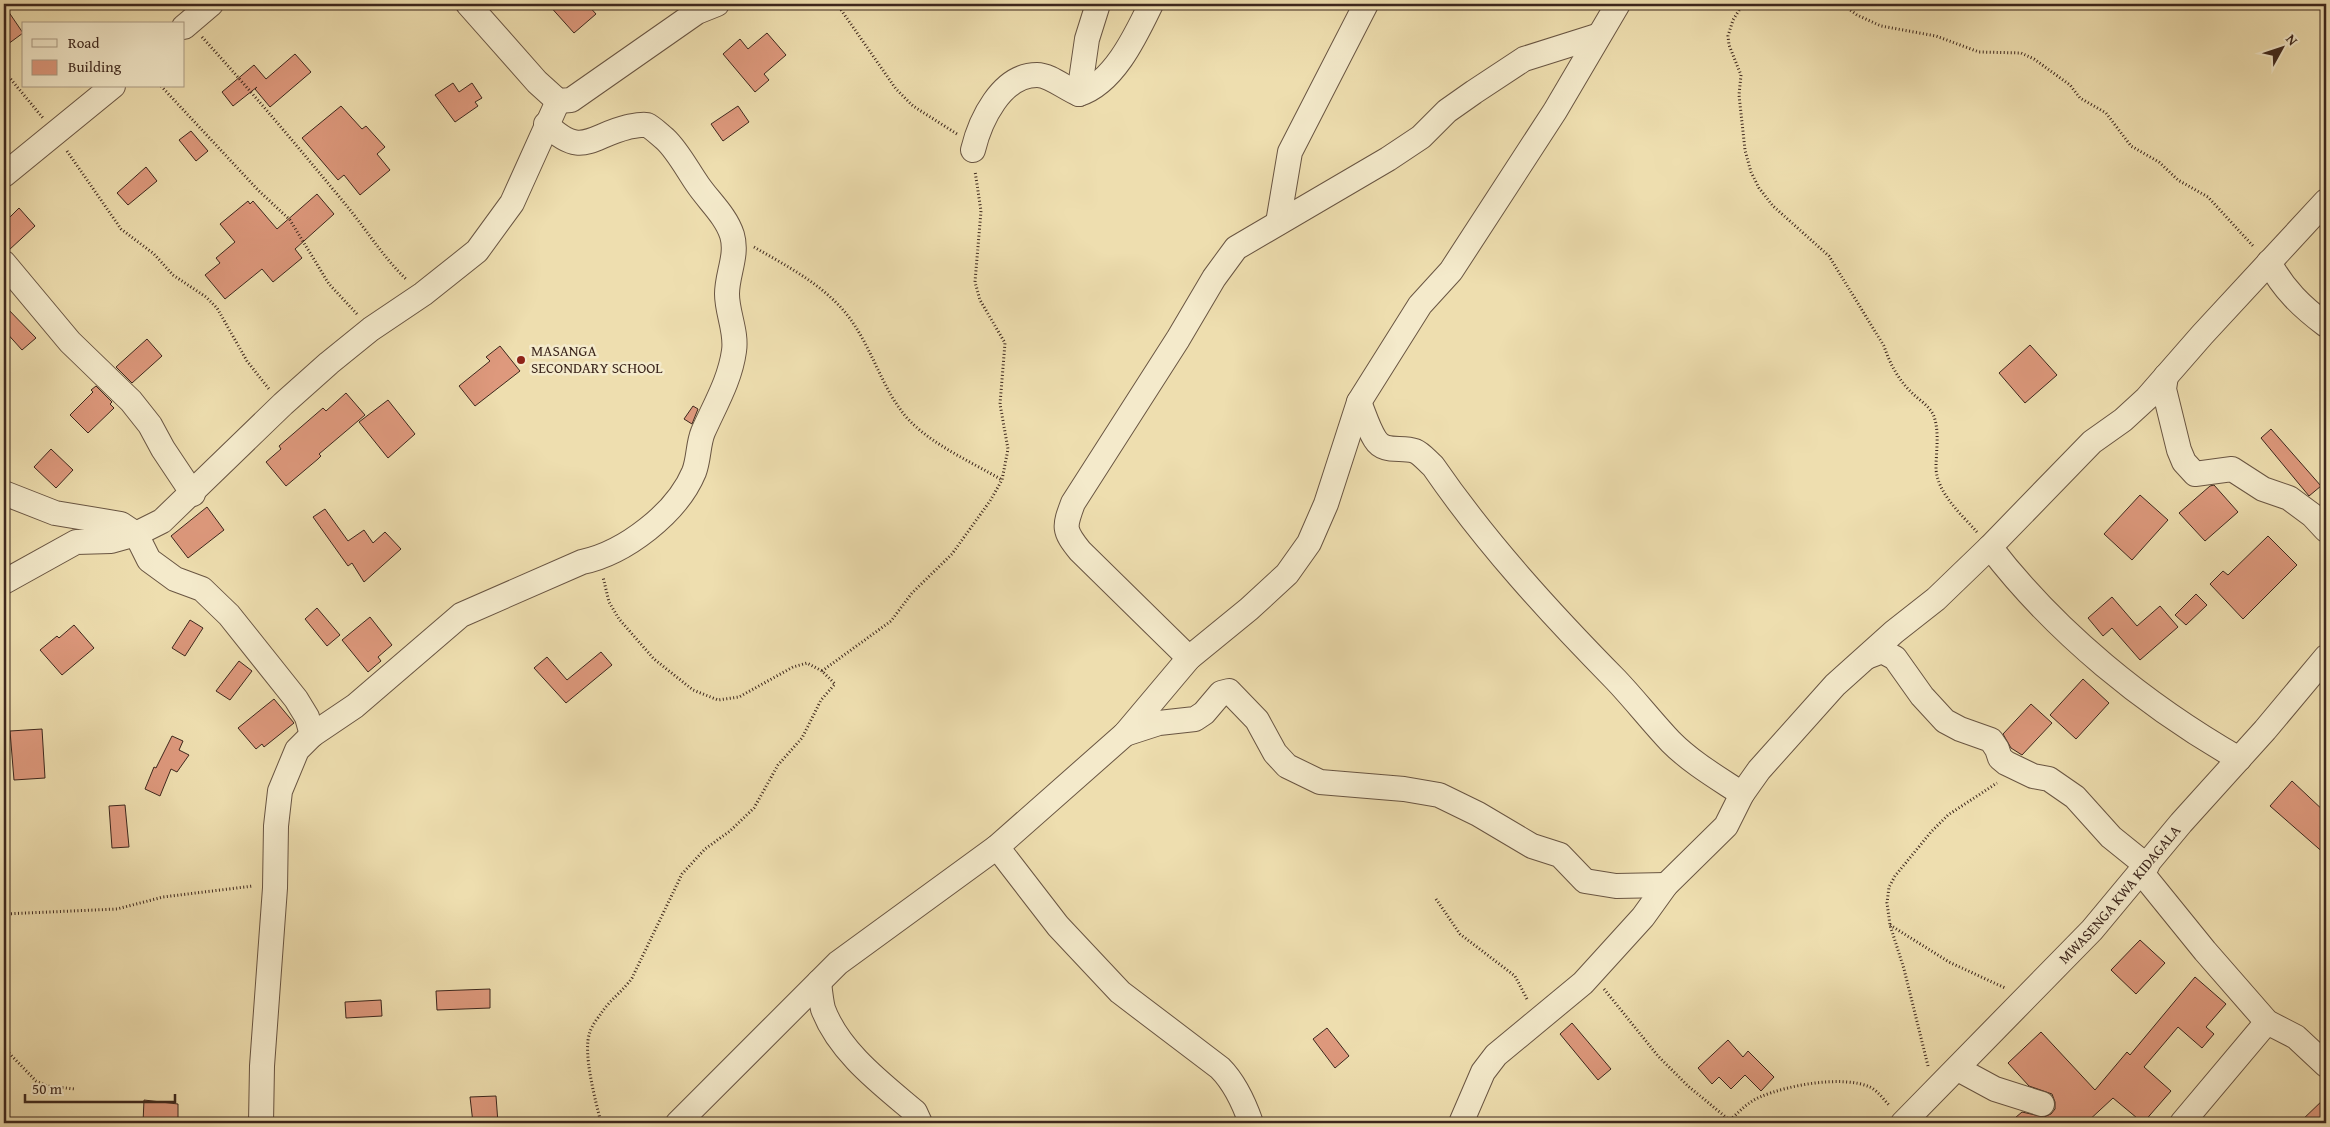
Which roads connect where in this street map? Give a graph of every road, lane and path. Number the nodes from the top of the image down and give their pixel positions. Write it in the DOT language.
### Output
graph roads {
  1 [pos="468,4"];
  2 [pos="717,4"];
  3 [pos="837,4"];
  4 [pos="1098,4"];
  5 [pos="1151,4"];
  6 [pos="1366,4"];
  7 [pos="1618,4"];
  8 [pos="1743,4"];
  9 [pos="1842,4"];
  10 [pos="198,13"];
  11 [pos="1598,36"];
  12 [pos="4,71"];
  13 [pos="111,88"];
  14 [pos="163,88"];
  15 [pos="1079,94"];
  16 [pos="558,101"];
  17 [pos="546,124"];
  18 [pos="55,133"];
  19 [pos="973,150"];
  20 [pos="4,175"];
  21 [pos="2326,201"];
  22 [pos="1278,223"];
  23 [pos="732,235"];
  24 [pos="2269,262"];
  25 [pos="4,263"];
  26 [pos="423,294"];
  27 [pos="2326,325"];
  28 [pos="371,329"];
  29 [pos="2166,376"];
  30 [pos="1359,402"];
  31 [pos="283,404"];
  32 [pos="1002,480"];
  33 [pos="4,493"];
  34 [pos="193,494"];
  35 [pos="2326,530"];
  36 [pos="136,534"];
  37 [pos="1990,547"];
  38 [pos="598,559"];
  39 [pos="4,582"];
  40 [pos="1869,656"];
  41 [pos="2326,657"];
  42 [pos="1189,658"];
  43 [pos="822,671"];
  44 [pos="296,699"];
  45 [pos="338,716"];
  46 [pos="1125,734"];
  47 [pos="312,735"];
  48 [pos="2239,759"];
  49 [pos="2020,771"];
  50 [pos="1742,794"];
  51 [pos="997,847"];
  52 [pos="2144,869"];
  53 [pos="1666,885"];
  54 [pos="1616,886"];
  55 [pos="275,888"];
  56 [pos="1436,900"];
  57 [pos="4,914"];
  58 [pos="1890,924"];
  59 [pos="1633,928"];
  60 [pos="1592,974"];
  61 [pos="819,982"];
  62 [pos="2024,998"];
  63 [pos="2267,1022"];
  64 [pos="1521,1034"];
  65 [pos="4,1048"];
  66 [pos="2326,1065"];
  67 [pos="1958,1069"];
  68 [pos="1941,1086"];
  69 [pos="75,1089"];
  70 [pos="2042,1104"];
  71 [pos="1906,1120"];
  72 [pos="682,1122"];
  73 [pos="1732,1122"];
  74 [pos="261,1123"];
  75 [pos="601,1123"];
  76 [pos="920,1123"];
  77 [pos="1251,1123"];
  78 [pos="1461,1123"];
  79 [pos="2182,1123"];
  1 -- 16 [label="street"];
  2 -- 16 [label="street"];
  3 -- 19 [label="path"];
  4 -- 15 [label="street"];
  5 -- 15 [label="street"];
  6 -- 22 [label="street"];
  7 -- 11 [label="street"];
  8 -- 37 [label="path"];
  9 -- 24 [label="path"];
  10 -- 26 [label="path"];
  11 -- 22 [label="street"];
  11 -- 30 [label="street"];
  12 -- 18 [label="path"];
  13 -- 18 [label="street"];
  14 -- 28 [label="path"];
  15 -- 19 [label="street"];
  16 -- 17 [label="street"];
  17 -- 23 [label="street"];
  17 -- 26 [label="street"];
  18 -- 20 [label="street"];
  18 -- 31 [label="path"];
  19 -- 32 [label="path"];
  21 -- 24 [label="street"];
  22 -- 42 [label="street"];
  23 -- 32 [label="path"];
  23 -- 38 [label="street"];
  24 -- 27 [label="street"];
  24 -- 29 [label="street"];
  25 -- 34 [label="street"];
  26 -- 28 [label="street"];
  28 -- 31 [label="street"];
  29 -- 35 [label="street"];
  29 -- 37 [label="street"];
  30 -- 42 [label="street"];
  30 -- 50 [label="street"];
  31 -- 34 [label="street"];
  32 -- 43 [label="path"];
  33 -- 36 [label="street"];
  34 -- 36 [label="street"];
  36 -- 39 [label="street"];
  36 -- 44 [label="street"];
  37 -- 40 [label="street"];
  37 -- 48 [label="street"];
  38 -- 43 [label="path"];
  38 -- 45 [label="street"];
  40 -- 49 [label="street"];
  40 -- 50 [label="street"];
  41 -- 48 [label="street, MWASENGA KWA KIDAGALA"];
  42 -- 46 [label="street"];
  43 -- 75 [label="path"];
  44 -- 45 [label="street"];
  44 -- 47 [label="street"];
  45 -- 47 [label="street"];
  46 -- 51 [label="street"];
  46 -- 54 [label="street"];
  47 -- 55 [label="street"];
  48 -- 52 [label="street, MWASENGA KWA KIDAGALA"];
  49 -- 52 [label="street"];
  49 -- 58 [label="path"];
  50 -- 53 [label="street"];
  51 -- 61 [label="street"];
  51 -- 77 [label="street"];
  52 -- 62 [label="street, MWASENGA KWA KIDAGALA"];
  52 -- 63 [label="street"];
  53 -- 54 [label="street"];
  53 -- 59 [label="street"];
  54 -- 59 [label="street"];
  55 -- 57 [label="path"];
  55 -- 74 [label="street"];
  56 -- 64 [label="path"];
  58 -- 62 [label="path"];
  58 -- 68 [label="path"];
  59 -- 60 [label="street"];
  60 -- 64 [label="street"];
  60 -- 73 [label="path"];
  61 -- 72 [label="street"];
  61 -- 76 [label="street"];
  62 -- 67 [label="street, MWASENGA KWA KIDAGALA"];
  63 -- 66 [label="street"];
  63 -- 79 [label="street"];
  64 -- 78 [label="street"];
  65 -- 69 [label="path"];
  67 -- 68 [label="street, MWASENGA KWA KIDAGALA"];
  67 -- 70 [label="street"];
  68 -- 71 [label="street, MWASENGA KWA KIDAGALA"];
  71 -- 73 [label="path"];
}
